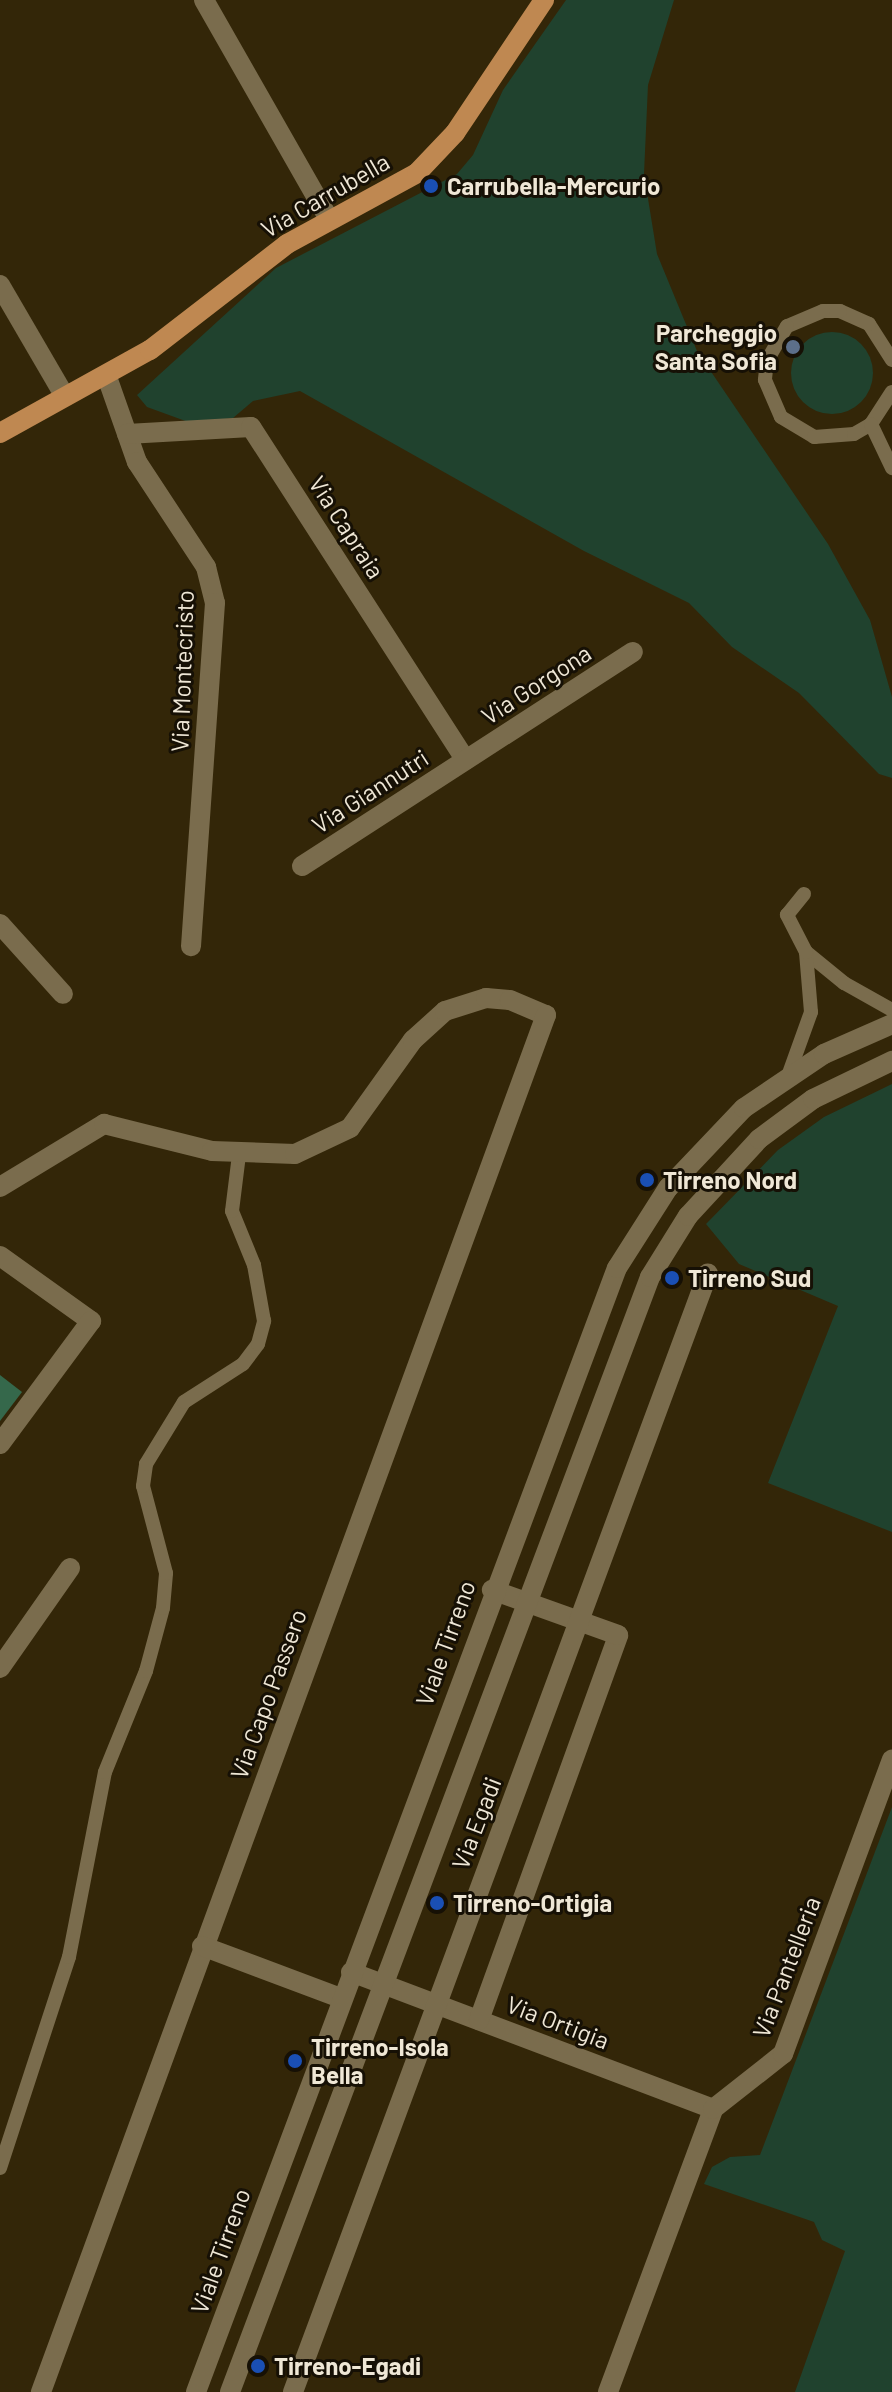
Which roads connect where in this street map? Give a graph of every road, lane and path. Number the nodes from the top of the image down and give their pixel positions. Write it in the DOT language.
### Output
graph roads {
  1 [pos="204,0"];
  2 [pos="544,0"];
  3 [pos="329,219"];
  4 [pos="0,285"];
  5 [pos="869,324"];
  6 [pos="892,329"];
  7 [pos="892,360"];
  8 [pos="107,377"];
  9 [pos="892,391"];
  10 [pos="64,395"];
  11 [pos="871,424"];
  12 [pos="0,433"];
  13 [pos="127,434"];
  14 [pos="892,468"];
  15 [pos="633,652"];
  16 [pos="466,760"];
  17 [pos="302,866"];
  18 [pos="804,894"];
  19 [pos="0,924"];
  20 [pos="191,946"];
  21 [pos="806,952"];
  22 [pos="63,994"];
  23 [pos="892,1010"];
  24 [pos="892,1024"];
  25 [pos="892,1061"];
  26 [pos="788,1076"];
  27 [pos="239,1155"];
  28 [pos="0,1187"];
  29 [pos="0,1256"];
  30 [pos="708,1273"];
  31 [pos="0,1444"];
  32 [pos="70,1568"];
  33 [pos="492,1590"];
  34 [pos="526,1602"];
  35 [pos="581,1622"];
  36 [pos="0,1668"];
  37 [pos="892,1759"];
  38 [pos="202,1946"];
  39 [pos="351,1972"];
  40 [pos="385,1985"];
  41 [pos="340,1998"];
  42 [pos="435,2003"];
  43 [pos="479,2020"];
  44 [pos="713,2109"];
  45 [pos="0,2168"];
  46 [pos="205,2368"];
  47 [pos="232,2386"];
  48 [pos="41,2392"];
  49 [pos="196,2392"];
  50 [pos="293,2392"];
  51 [pos="608,2392"];
  1 -- 3 [label="street"];
  2 -- 3 [label="main road, Via Carrubella"];
  3 -- 8 [label="main road, Via Carrubella"];
  4 -- 10 [label="street"];
  5 -- 6 [label="lane"];
  5 -- 7 [label="lane"];
  5 -- 11 [label="lane"];
  8 -- 10 [label="main road, Via Carrubella"];
  8 -- 13 [label="street, Via Montecristo"];
  9 -- 11 [label="lane"];
  10 -- 12 [label="main road, Via Carrubella"];
  11 -- 14 [label="lane"];
  13 -- 16 [label="street, Via Capraia"];
  13 -- 20 [label="street, Via Montecristo"];
  15 -- 16 [label="street, Via Gorgona"];
  16 -- 17 [label="street, Via Giannutri"];
  18 -- 21 [label="lane"];
  19 -- 22 [label="street"];
  21 -- 23 [label="lane"];
  21 -- 26 [label="lane"];
  24 -- 26 [label="street, Viale Tirreno"];
  25 -- 34 [label="street"];
  26 -- 33 [label="street, Viale Tirreno"];
  27 -- 28 [label="street"];
  27 -- 38 [label="street, Via Capo Passero"];
  27 -- 45 [label="lane"];
  29 -- 31 [label="street"];
  30 -- 35 [label="street, Via Egadi"];
  32 -- 36 [label="street"];
  33 -- 34 [label="street"];
  33 -- 39 [label="street, Viale Tirreno"];
  34 -- 35 [label="street"];
  34 -- 40 [label="street"];
  35 -- 42 [label="street, Via Egadi"];
  35 -- 43 [label="street"];
  37 -- 44 [label="street, Via Pantelleria"];
  38 -- 41 [label="street"];
  38 -- 48 [label="street, Via Capo Passero"];
  39 -- 40 [label="street, Via Ortigia"];
  39 -- 41 [label="street, Viale Tirreno"];
  40 -- 42 [label="street, Via Ortigia"];
  40 -- 47 [label="street"];
  41 -- 46 [label="street, Viale Tirreno"];
  42 -- 43 [label="street, Via Ortigia"];
  42 -- 50 [label="street, Via Egadi"];
  43 -- 44 [label="street, Via Ortigia"];
  44 -- 51 [label="street"];
  46 -- 47 [label="street"];
  46 -- 49 [label="street, Viale Tirreno"];
}
